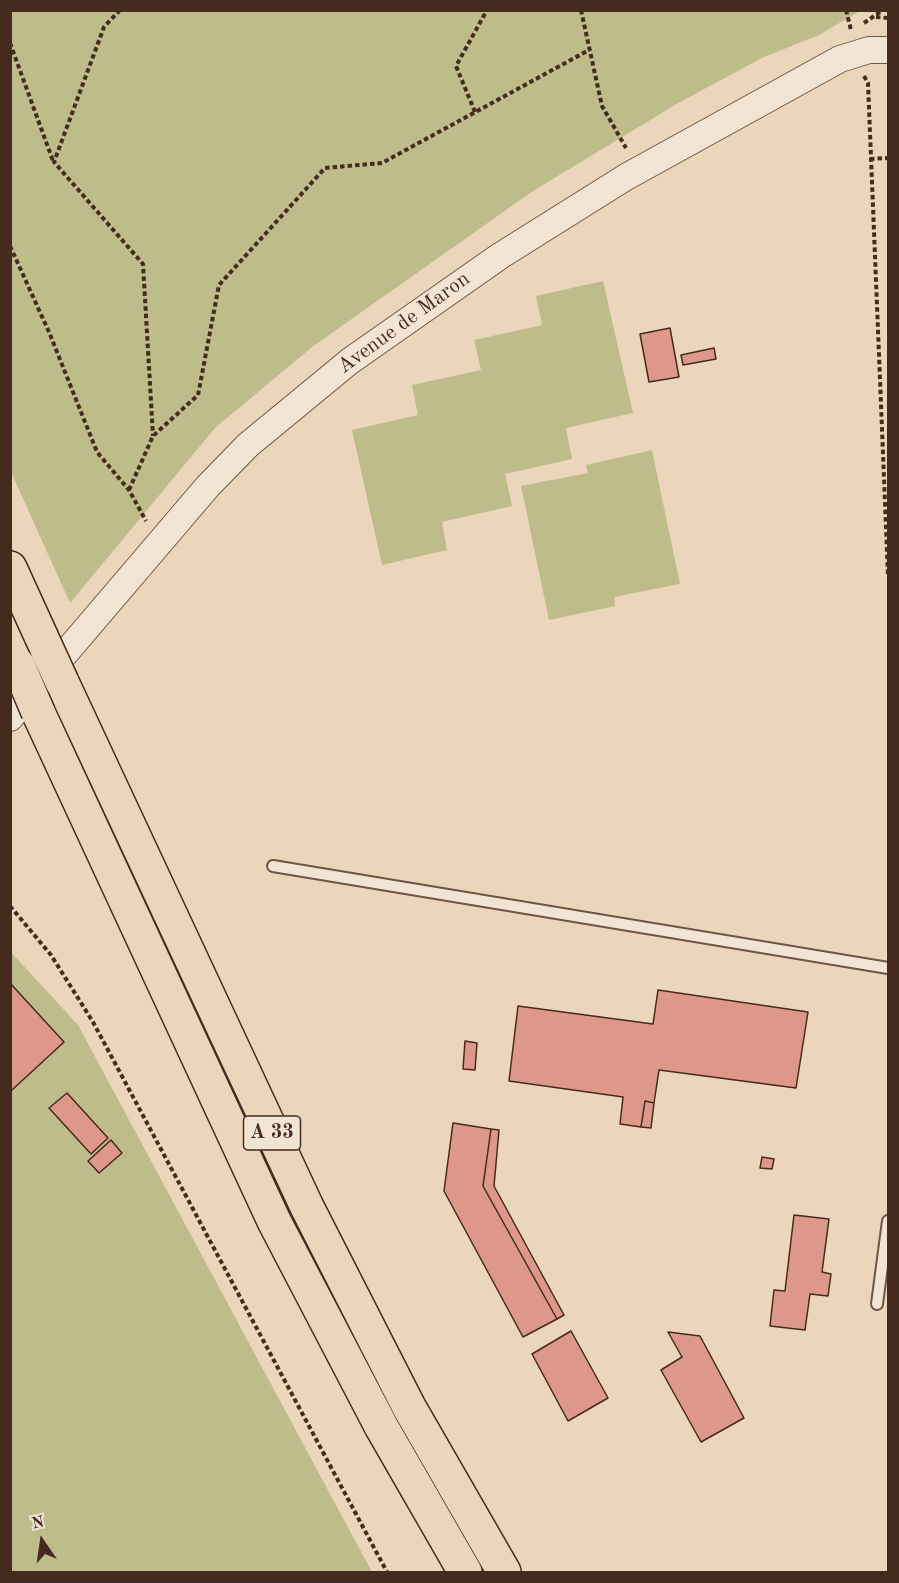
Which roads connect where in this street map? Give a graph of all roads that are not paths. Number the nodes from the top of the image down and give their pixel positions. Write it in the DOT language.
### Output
graph roads {
  1 [pos="888,50"];
  2 [pos="10,568"];
  3 [pos="14,657"];
  4 [pos="24,715"];
  5 [pos="273,866"];
  6 [pos="888,968"];
  7 [pos="888,1221"];
  8 [pos="878,1304"];
  9 [pos="465,1572"];
  10 [pos="504,1572"];
  1 -- 4 [label="street, Avenue de Maron"];
  2 -- 10 [label="highway, A 33, bridge"];
  3 -- 4 [label="highway, A 33, bridge"];
  4 -- 9 [label="highway, A 33"];
  5 -- 6 [label="lane"];
  7 -- 8 [label="lane"];
}
